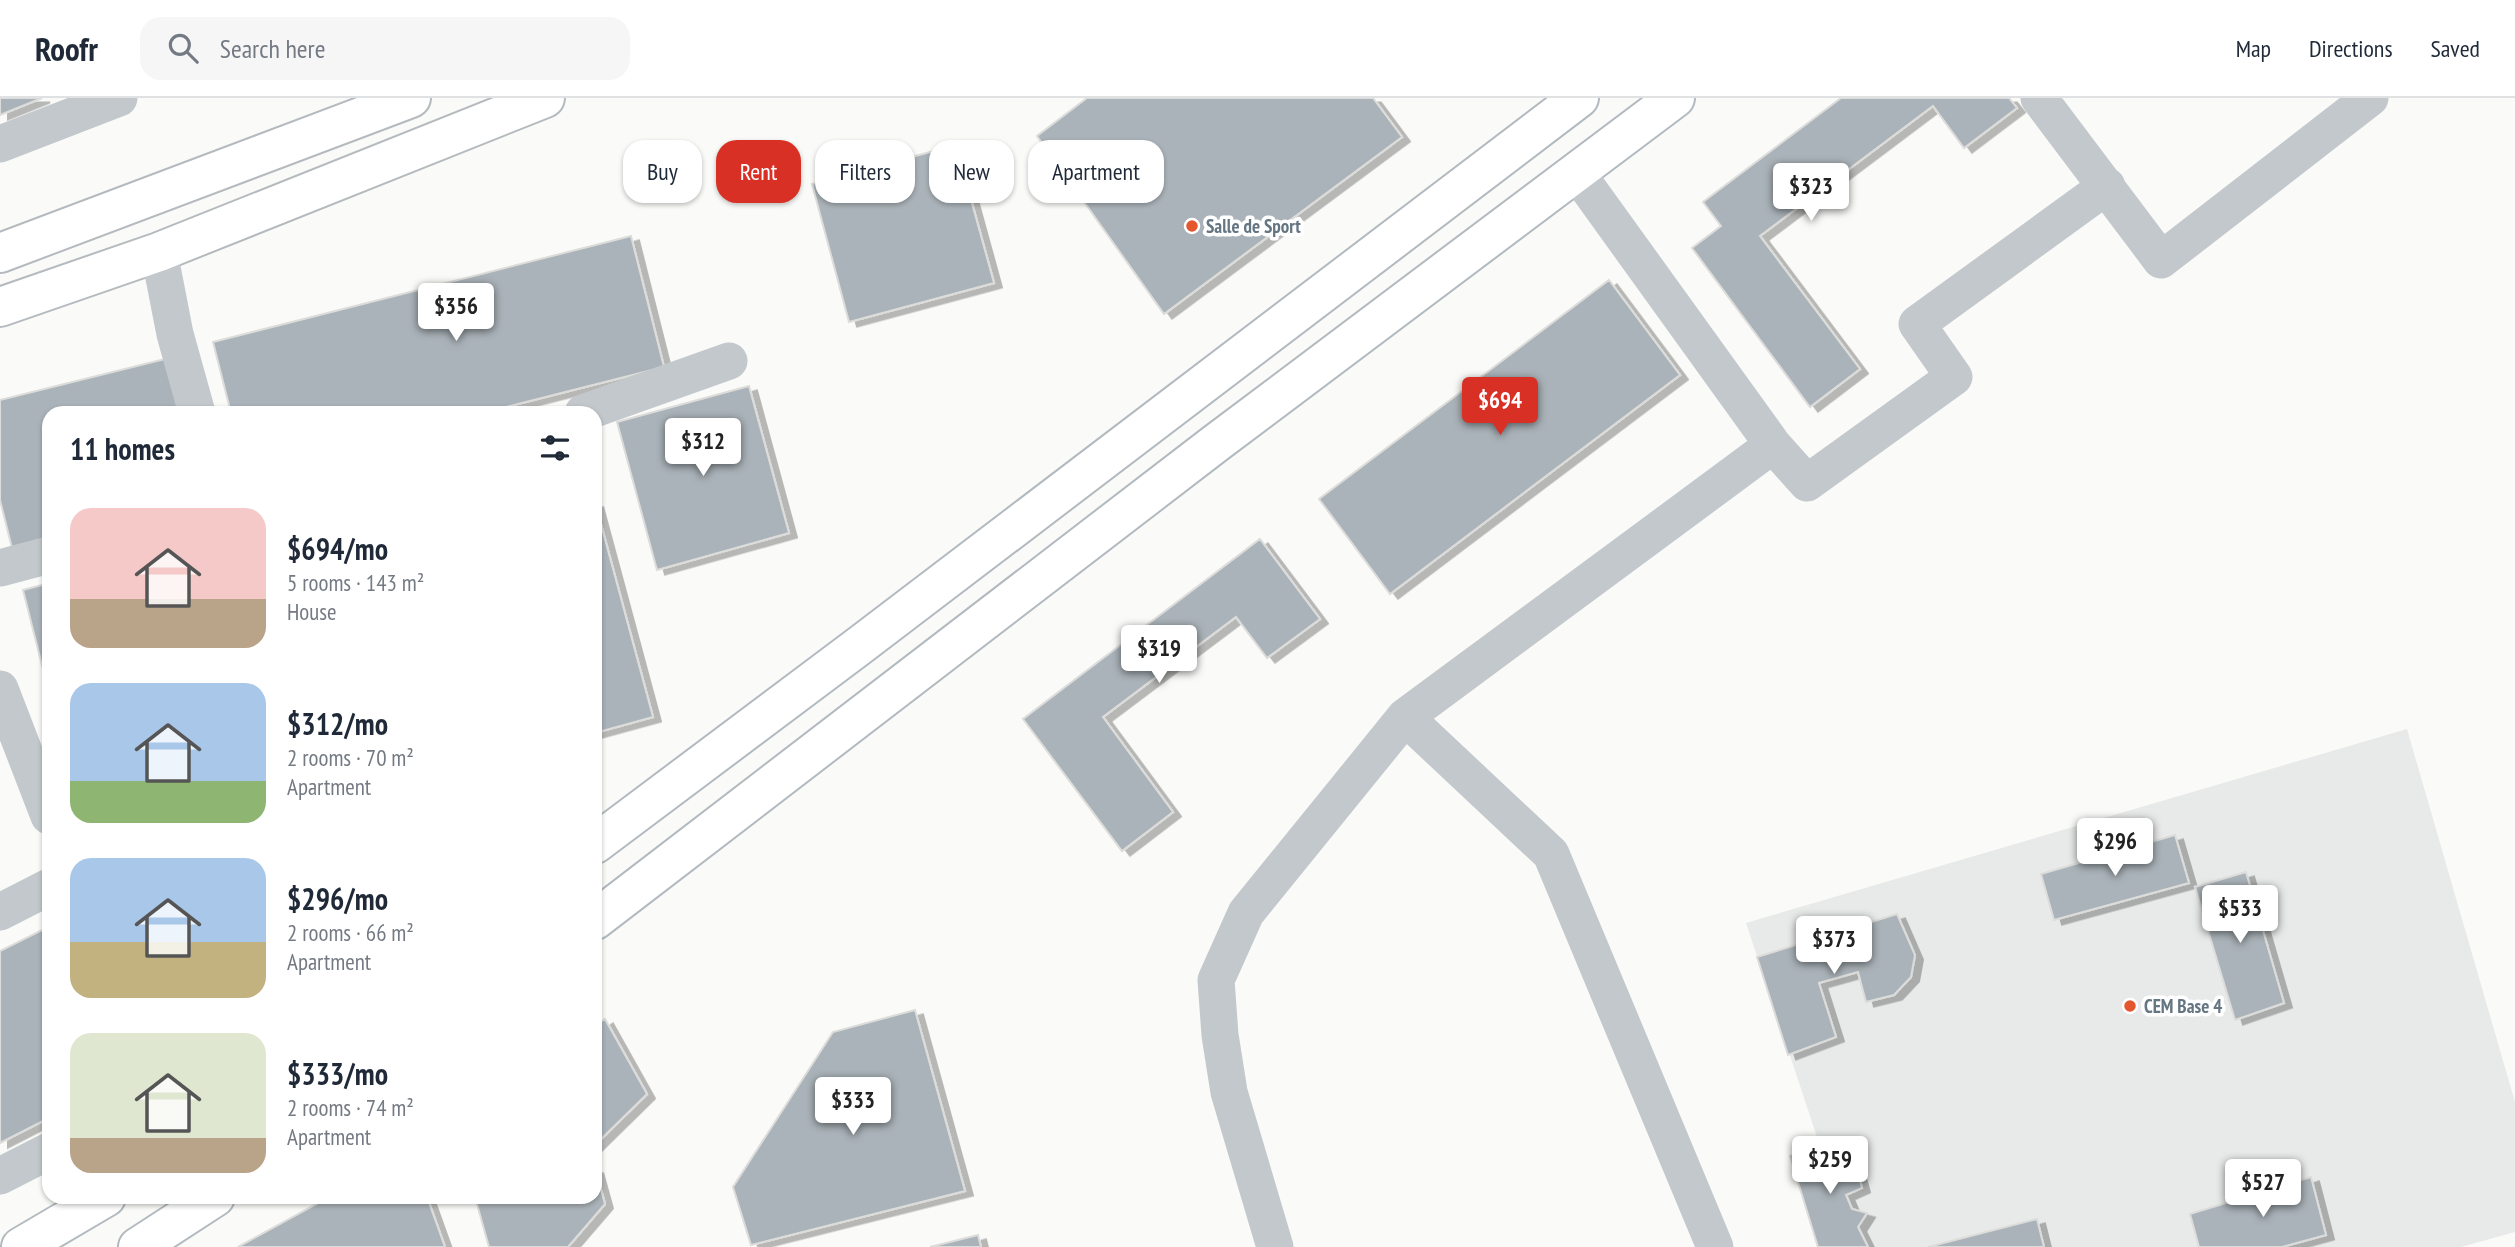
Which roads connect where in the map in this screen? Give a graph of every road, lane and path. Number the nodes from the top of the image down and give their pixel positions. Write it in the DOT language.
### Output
graph roads {
  1 [pos="119,98"];
  2 [pos="411,98"];
  3 [pos="545,98"];
  4 [pos="1579,98"];
  5 [pos="1675,98"];
  6 [pos="2039,98"];
  7 [pos="2370,98"];
  8 [pos="0,144"];
  9 [pos="1577,173"];
  10 [pos="2107,186"];
  11 [pos="159,251"];
  12 [pos="0,253"];
  13 [pos="0,307"];
  14 [pos="729,361"];
  15 [pos="195,406"];
  16 [pos="602,406"];
  17 [pos="1773,445"];
  18 [pos="42,557"];
  19 [pos="0,568"];
  20 [pos="0,689"];
  21 [pos="1405,717"];
  22 [pos="42,798"];
  23 [pos="602,839"];
  24 [pos="42,891"];
  25 [pos="0,912"];
  26 [pos="602,915"];
  27 [pos="42,1155"];
  28 [pos="0,1176"];
  29 [pos="94,1204"];
  30 [pos="200,1204"];
  31 [pos="21,1247"];
  32 [pos="138,1247"];
  33 [pos="1275,1247"];
  34 [pos="1715,1247"];
  1 -- 8 [label="street"];
  2 -- 12 [label="main road"];
  3 -- 11 [label="main road"];
  4 -- 23 [label="main road"];
  5 -- 9 [label="main road"];
  6 -- 10 [label="street"];
  7 -- 10 [label="street"];
  9 -- 17 [label="street"];
  9 -- 26 [label="main road"];
  10 -- 17 [label="street"];
  11 -- 13 [label="main road"];
  11 -- 15 [label="street"];
  14 -- 16 [label="street"];
  17 -- 21 [label="street"];
  18 -- 19 [label="street"];
  20 -- 22 [label="street"];
  21 -- 33 [label="street"];
  21 -- 34 [label="street"];
  24 -- 25 [label="street"];
  27 -- 28 [label="street"];
  29 -- 31 [label="main road"];
  30 -- 32 [label="main road"];
}
